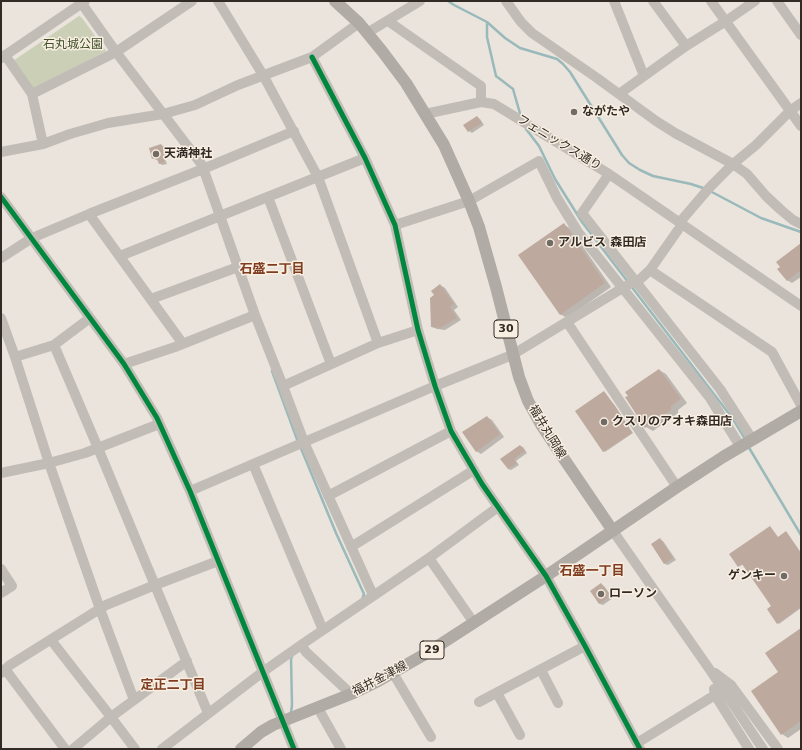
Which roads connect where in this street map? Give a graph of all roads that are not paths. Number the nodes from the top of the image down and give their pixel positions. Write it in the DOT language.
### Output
graph roads {
  1 [pos="192,1"];
  2 [pos="218,1"];
  3 [pos="335,1"];
  4 [pos="420,1"];
  5 [pos="506,1"];
  6 [pos="614,1"];
  7 [pos="653,1"];
  8 [pos="711,1"];
  9 [pos="755,1"];
  10 [pos="778,1"];
  11 [pos="82,2"];
  12 [pos="388,21"];
  13 [pos="726,21"];
  14 [pos="359,23"];
  15 [pos="368,33"];
  16 [pos="801,35"];
  17 [pos="686,46"];
  18 [pos="116,52"];
  19 [pos="3,56"];
  20 [pos="312,57"];
  21 [pos="263,75"];
  22 [pos="644,76"];
  23 [pos="32,94"];
  24 [pos="619,94"];
  25 [pos="481,102"];
  26 [pos="801,103"];
  27 [pos="790,111"];
  28 [pos="163,114"];
  29 [pos="425,114"];
  30 [pos="801,126"];
  31 [pos="294,131"];
  32 [pos="43,144"];
  33 [pos="1,152"];
  34 [pos="365,158"];
  35 [pos="733,164"];
  36 [pos="203,170"];
  37 [pos="609,174"];
  38 [pos="318,177"];
  39 [pos="1,196"];
  40 [pos="268,197"];
  41 [pos="470,201"];
  42 [pos="89,214"];
  43 [pos="220,216"];
  44 [pos="801,224"];
  45 [pos="395,225"];
  46 [pos="679,226"];
  47 [pos="32,238"];
  48 [pos="120,256"];
  49 [pos="1,258"];
  50 [pos="238,267"];
  51 [pos="650,270"];
  52 [pos="629,285"];
  53 [pos="151,299"];
  54 [pos="801,306"];
  55 [pos="255,315"];
  56 [pos="1,318"];
  57 [pos="90,318"];
  58 [pos="567,322"];
  59 [pos="418,330"];
  60 [pos="378,343"];
  61 [pos="183,344"];
  62 [pos="54,345"];
  63 [pos="512,355"];
  64 [pos="15,357"];
  65 [pos="124,364"];
  66 [pos="331,364"];
  67 [pos="283,386"];
  68 [pos="435,386"];
  69 [pos="801,405"];
  70 [pos="801,411"];
  71 [pos="159,424"];
  72 [pos="451,431"];
  73 [pos="752,440"];
  74 [pos="304,442"];
  75 [pos="740,446"];
  76 [pos="98,448"];
  77 [pos="49,463"];
  78 [pos="253,464"];
  79 [pos="474,470"];
  80 [pos="1,473"];
  81 [pos="677,487"];
  82 [pos="190,491"];
  83 [pos="328,496"];
  84 [pos="498,507"];
  85 [pos="613,531"];
  86 [pos="351,547"];
  87 [pos="429,558"];
  88 [pos="218,561"];
  89 [pos="1,569"];
  90 [pos="546,576"];
  91 [pos="155,585"];
  92 [pos="1,593"];
  93 [pos="373,595"];
  94 [pos="100,609"];
  95 [pos="474,623"];
  96 [pos="323,630"];
  97 [pos="51,640"];
  98 [pos="301,645"];
  99 [pos="585,646"];
  100 [pos="187,661"];
  101 [pos="541,670"];
  102 [pos="710,670"];
  103 [pos="3,671"];
  104 [pos="264,671"];
  105 [pos="393,673"];
  106 [pos="497,693"];
  107 [pos="351,694"];
  108 [pos="715,695"];
  109 [pos="134,700"];
  110 [pos="479,702"];
  111 [pos="558,703"];
  112 [pos="318,708"];
  113 [pos="208,713"];
  114 [pos="111,717"];
  115 [pos="282,721"];
  116 [pos="520,735"];
  117 [pos="431,737"];
  118 [pos="639,746"];
  119 [pos="66,749"];
  120 [pos="73,749"];
  121 [pos="135,749"];
  122 [pos="162,749"];
  123 [pos="241,749"];
  124 [pos="294,749"];
  125 [pos="341,749"];
  126 [pos="749,749"];
  127 [pos="763,749"];
  128 [pos="778,749"];
  1 -- 18 [label="street"];
  2 -- 21 [label="street"];
  3 -- 14 [label="main road, 30"];
  4 -- 12 [label="street"];
  5 -- 24 [label="street"];
  6 -- 22 [label="street"];
  7 -- 17 [label="street"];
  8 -- 13 [label="street"];
  9 -- 13 [label="street"];
  10 -- 16 [label="street"];
  11 -- 18 [label="street"];
  11 -- 19 [label="street"];
  12 -- 15 [label="street"];
  12 -- 25 [label="street"];
  13 -- 17 [label="street"];
  13 -- 27 [label="street"];
  14 -- 15 [label="main road, 30"];
  14 -- 20 [label="street"];
  15 -- 29 [label="main road, 30"];
  17 -- 22 [label="street"];
  18 -- 23 [label="street"];
  18 -- 28 [label="street"];
  19 -- 23 [label="street"];
  20 -- 21 [label="street"];
  20 -- 34 [label="street"];
  21 -- 28 [label="street"];
  21 -- 31 [label="street"];
  22 -- 24 [label="street"];
  23 -- 32 [label="street"];
  24 -- 35 [label="street"];
  25 -- 29 [label="street, フェニックス通り"];
  25 -- 37 [label="street, フェニックス通り"];
  26 -- 27 [label="street"];
  27 -- 30 [label="street"];
  27 -- 35 [label="street"];
  28 -- 32 [label="street"];
  28 -- 36 [label="street"];
  29 -- 41 [label="main road, 福井丸岡線 / 30"];
  31 -- 36 [label="street"];
  31 -- 38 [label="street"];
  32 -- 33 [label="street"];
  34 -- 38 [label="street"];
  34 -- 45 [label="street"];
  35 -- 44 [label="street"];
  35 -- 46 [label="street"];
  36 -- 42 [label="street"];
  36 -- 43 [label="street"];
  37 -- 46 [label="street, フェニックス通り"];
  37 -- 52 [label="street"];
  38 -- 40 [label="street"];
  38 -- 60 [label="street"];
  39 -- 47 [label="street"];
  40 -- 43 [label="street"];
  40 -- 66 [label="street"];
  41 -- 45 [label="street"];
  41 -- 52 [label="street"];
  41 -- 63 [label="main road, 福井丸岡線 / 30"];
  42 -- 47 [label="street"];
  42 -- 48 [label="street"];
  43 -- 48 [label="street"];
  43 -- 50 [label="street"];
  45 -- 59 [label="street"];
  46 -- 51 [label="street"];
  46 -- 54 [label="street, フェニックス通り"];
  47 -- 49 [label="street"];
  47 -- 57 [label="street"];
  48 -- 53 [label="street"];
  50 -- 53 [label="street"];
  50 -- 55 [label="street"];
  51 -- 52 [label="street"];
  51 -- 69 [label="street"];
  52 -- 58 [label="street"];
  52 -- 73 [label="street"];
  52 -- 75 [label="street"];
  53 -- 61 [label="street"];
  55 -- 61 [label="street"];
  55 -- 67 [label="street"];
  56 -- 64 [label="street"];
  57 -- 62 [label="street"];
  57 -- 65 [label="street"];
  58 -- 63 [label="street"];
  58 -- 81 [label="street"];
  59 -- 60 [label="street"];
  59 -- 68 [label="street"];
  60 -- 66 [label="street"];
  61 -- 65 [label="street"];
  62 -- 64 [label="street"];
  62 -- 76 [label="street"];
  63 -- 68 [label="street"];
  63 -- 85 [label="main road, 福井丸岡線 / 30"];
  64 -- 77 [label="street"];
  65 -- 71 [label="street"];
  66 -- 67 [label="street"];
  67 -- 74 [label="street"];
  68 -- 72 [label="street"];
  68 -- 74 [label="street"];
  70 -- 73 [label="main road"];
  71 -- 76 [label="street"];
  71 -- 82 [label="street"];
  72 -- 79 [label="street"];
  72 -- 83 [label="street"];
  73 -- 75 [label="main road"];
  74 -- 78 [label="street"];
  74 -- 83 [label="street"];
  75 -- 81 [label="main road"];
  76 -- 77 [label="street"];
  76 -- 91 [label="street"];
  77 -- 80 [label="street"];
  77 -- 94 [label="street"];
  78 -- 82 [label="street"];
  78 -- 96 [label="street"];
  79 -- 84 [label="street"];
  79 -- 86 [label="street"];
  81 -- 85 [label="main road"];
  82 -- 88 [label="street"];
  83 -- 86 [label="street"];
  84 -- 87 [label="street"];
  84 -- 90 [label="street"];
  85 -- 90 [label="main road, 福井金津線 / 29"];
  85 -- 102 [label="street"];
  86 -- 93 [label="street"];
  87 -- 93 [label="street"];
  87 -- 95 [label="street"];
  88 -- 91 [label="street"];
  88 -- 104 [label="street"];
  89 -- 92 [label="street"];
  90 -- 95 [label="main road, 福井金津線 / 29"];
  90 -- 99 [label="street"];
  91 -- 94 [label="street"];
  91 -- 100 [label="street"];
  93 -- 96 [label="street"];
  94 -- 97 [label="street"];
  94 -- 109 [label="street"];
  95 -- 105 [label="main road, 福井金津線 / 29"];
  96 -- 98 [label="street"];
  97 -- 103 [label="street"];
  97 -- 114 [label="street"];
  98 -- 104 [label="street"];
  98 -- 107 [label="street"];
  99 -- 101 [label="street"];
  99 -- 118 [label="street"];
  100 -- 109 [label="street"];
  100 -- 113 [label="street"];
  101 -- 106 [label="street"];
  101 -- 111 [label="street"];
  102 -- 108 [label="street"];
  102 -- 127 [label="street"];
  102 -- 128 [label="street"];
  103 -- 119 [label="street"];
  104 -- 113 [label="street"];
  104 -- 115 [label="street"];
  105 -- 107 [label="main road, 福井金津線 / 29"];
  105 -- 117 [label="street"];
  106 -- 110 [label="street"];
  106 -- 116 [label="street"];
  107 -- 112 [label="main road, 福井金津線 / 29"];
  108 -- 118 [label="street"];
  108 -- 126 [label="street"];
  109 -- 114 [label="street"];
  112 -- 115 [label="main road, 福井金津線 / 29"];
  112 -- 125 [label="street"];
  113 -- 122 [label="street"];
  114 -- 120 [label="street"];
  114 -- 121 [label="street"];
  115 -- 123 [label="main road, 福井金津線 / 29"];
  115 -- 124 [label="street"];
}
